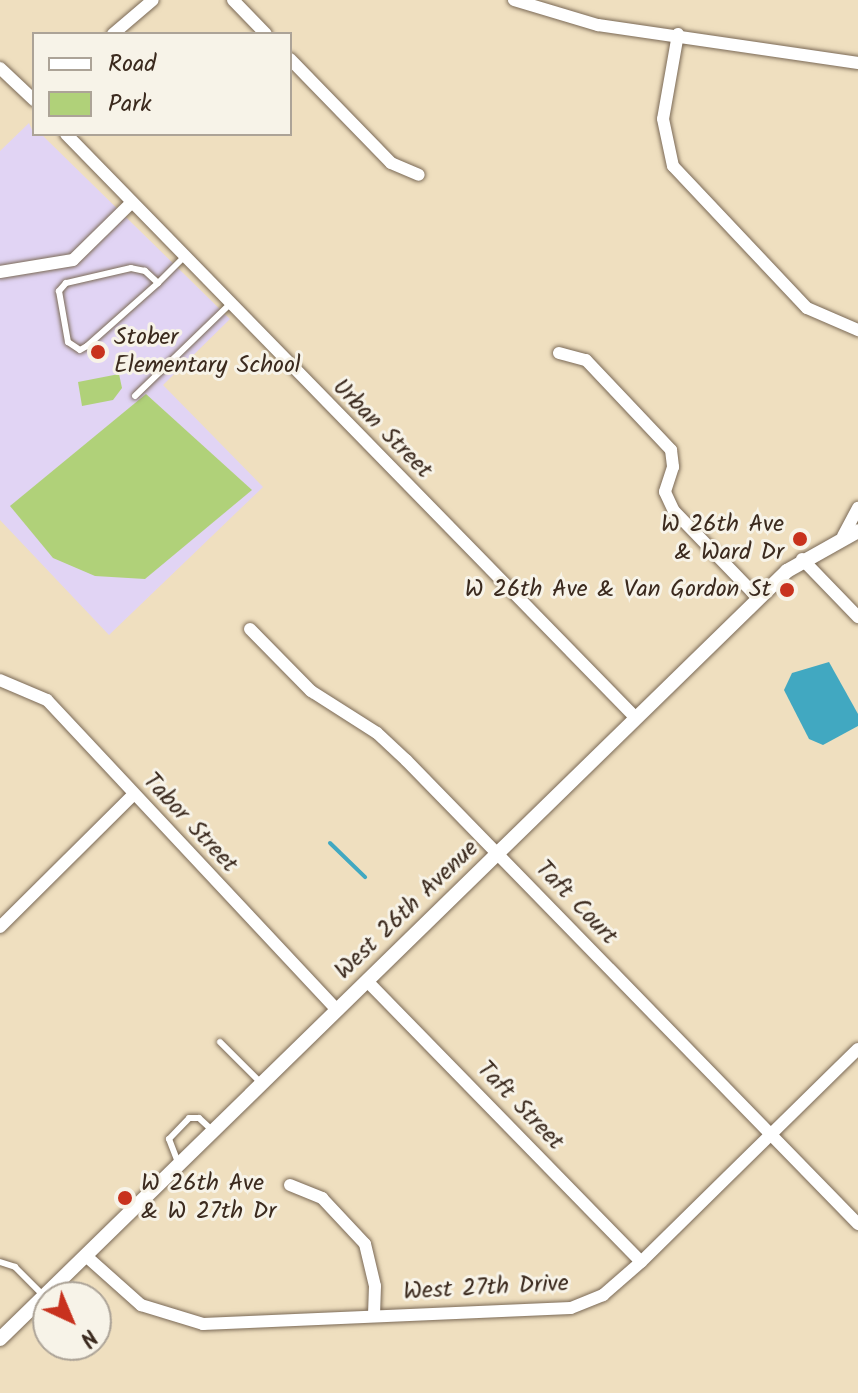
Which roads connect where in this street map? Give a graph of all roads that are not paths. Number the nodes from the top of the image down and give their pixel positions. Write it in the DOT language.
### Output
graph roads {
  1 [pos="153,0"];
  2 [pos="233,0"];
  3 [pos="514,0"];
  4 [pos="115,32"];
  5 [pos="264,32"];
  6 [pos="678,34"];
  7 [pos="292,61"];
  8 [pos="858,63"];
  9 [pos="0,68"];
  10 [pos="32,98"];
  11 [pos="68,136"];
  12 [pos="419,175"];
  13 [pos="130,204"];
  14 [pos="183,258"];
  15 [pos="0,272"];
  16 [pos="158,283"];
  17 [pos="229,305"];
  18 [pos="858,330"];
  19 [pos="559,353"];
  20 [pos="135,396"];
  21 [pos="858,508"];
  22 [pos="858,531"];
  23 [pos="843,536"];
  24 [pos="802,559"];
  25 [pos="758,598"];
  26 [pos="858,617"];
  27 [pos="250,629"];
  28 [pos="2,679"];
  29 [pos="636,718"];
  30 [pos="133,795"];
  31 [pos="497,854"];
  32 [pos="0,927"];
  33 [pos="367,981"];
  34 [pos="337,1010"];
  35 [pos="220,1042"];
  36 [pos="858,1049"];
  37 [pos="262,1084"];
  38 [pos="214,1131"];
  39 [pos="770,1134"];
  40 [pos="179,1165"];
  41 [pos="290,1185"];
  42 [pos="858,1224"];
  43 [pos="86,1256"];
  44 [pos="0,1262"];
  45 [pos="641,1262"];
  46 [pos="60,1281"];
  47 [pos="32,1284"];
  48 [pos="32,1308"];
  49 [pos="374,1316"];
  50 [pos="0,1339"];
  1 -- 4 [label="street"];
  2 -- 5 [label="street"];
  3 -- 6 [label="street"];
  6 -- 8 [label="street"];
  6 -- 18 [label="street"];
  7 -- 12 [label="street"];
  9 -- 10 [label="street"];
  11 -- 13 [label="street, Urban Street"];
  13 -- 14 [label="street, Urban Street"];
  13 -- 15 [label="street"];
  14 -- 16 [label="lane"];
  14 -- 17 [label="street, Urban Street"];
  16 -- 16 [label="lane"];
  17 -- 20 [label="lane"];
  17 -- 29 [label="street, Urban Street"];
  19 -- 25 [label="street"];
  21 -- 23 [label="street"];
  22 -- 23 [label="street, West 26th Avenue"];
  23 -- 24 [label="street, West 26th Avenue"];
  24 -- 25 [label="street, West 26th Avenue"];
  24 -- 26 [label="street"];
  25 -- 29 [label="street, West 26th Avenue"];
  27 -- 31 [label="street, Taft Court"];
  28 -- 30 [label="street, Tabor Street"];
  29 -- 31 [label="street, West 26th Avenue"];
  30 -- 32 [label="street"];
  30 -- 34 [label="street, Tabor Street"];
  31 -- 33 [label="street, West 26th Avenue"];
  31 -- 39 [label="street, Taft Court"];
  33 -- 34 [label="street, West 26th Avenue"];
  33 -- 45 [label="street, Taft Street"];
  34 -- 37 [label="street, West 26th Avenue"];
  35 -- 37 [label="lane"];
  36 -- 39 [label="street, West 27th Drive"];
  37 -- 38 [label="street, West 26th Avenue"];
  38 -- 40 [label="street, West 26th Avenue"];
  38 -- 40 [label="lane"];
  39 -- 42 [label="street, Taft Court"];
  39 -- 45 [label="street, West 27th Drive"];
  40 -- 43 [label="street, West 26th Avenue"];
  41 -- 49 [label="street"];
  43 -- 46 [label="street, West 26th Avenue"];
  43 -- 49 [label="street, West 27th Drive"];
  44 -- 47 [label="lane"];
  45 -- 49 [label="street, West 27th Drive"];
  48 -- 50 [label="street, West 26th Avenue"];
}
